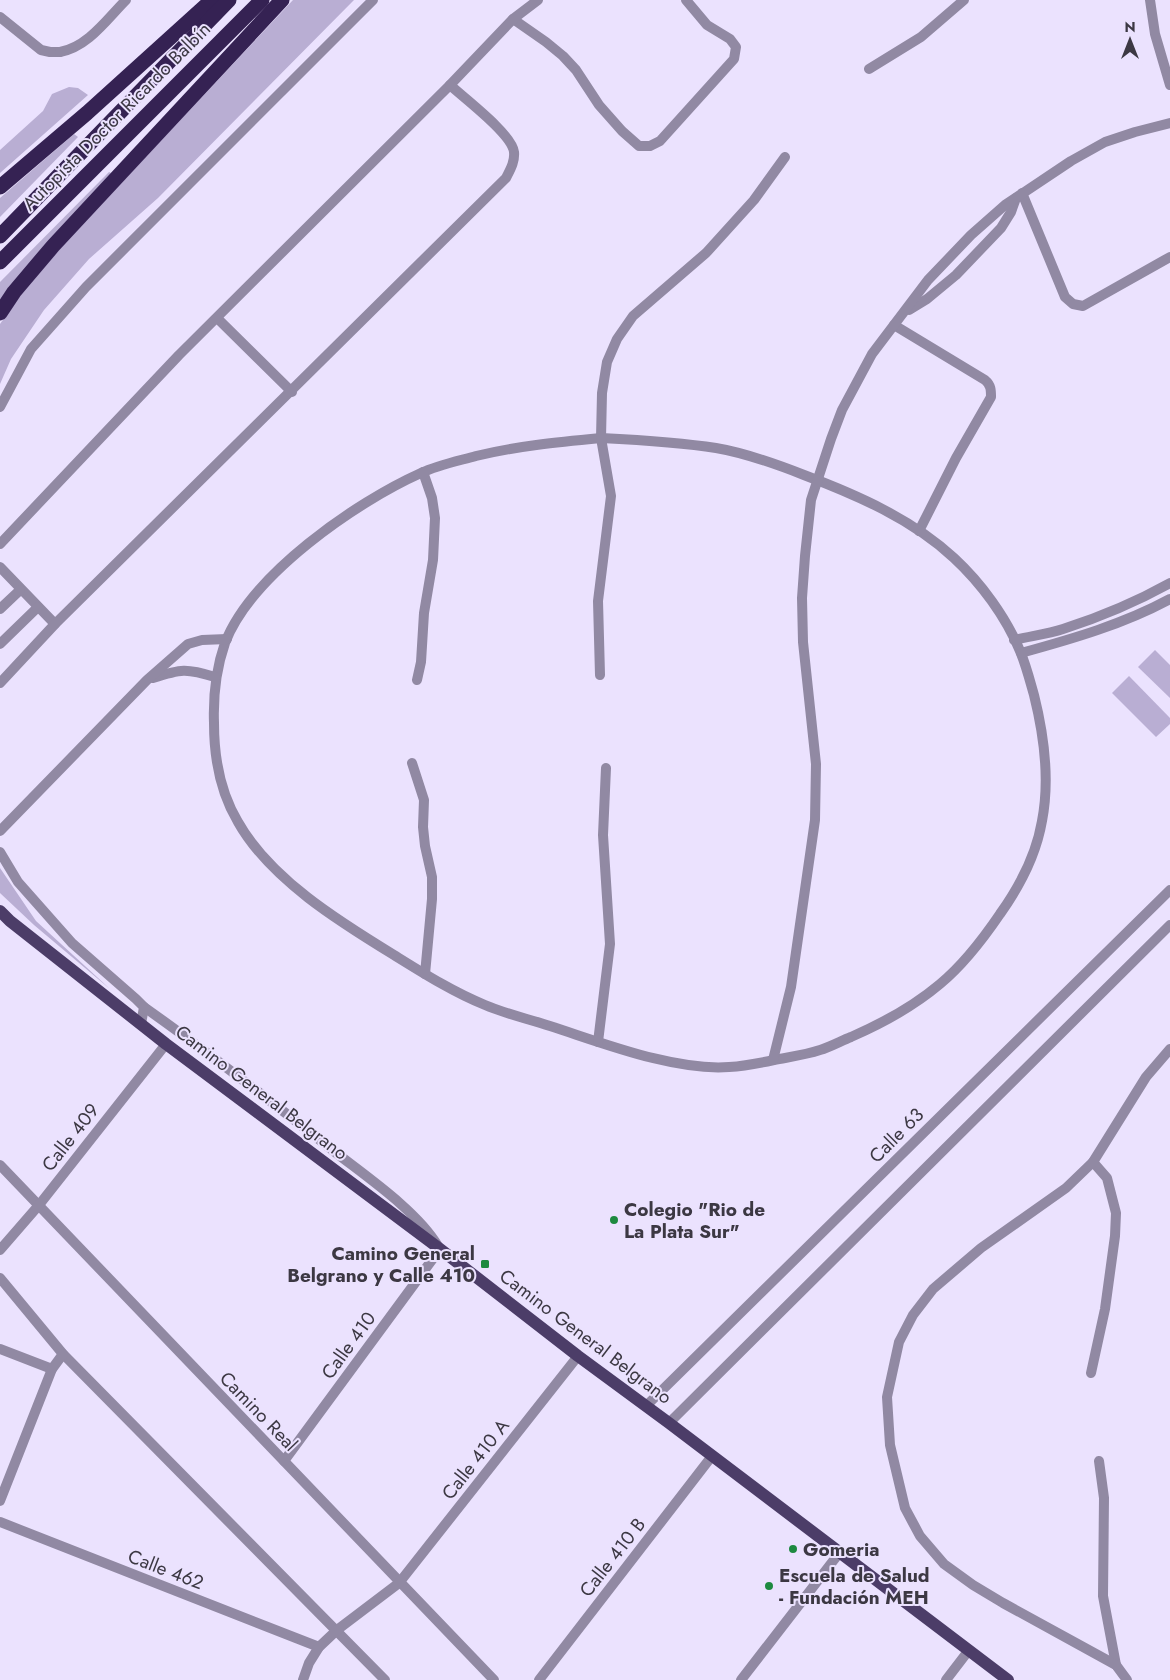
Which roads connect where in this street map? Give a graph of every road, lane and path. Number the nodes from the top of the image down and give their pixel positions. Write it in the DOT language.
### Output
graph roads {
  1 [pos="126,0"];
  2 [pos="212,0"];
  3 [pos="229,0"];
  4 [pos="262,0"];
  5 [pos="282,0"];
  6 [pos="373,0"];
  7 [pos="538,0"];
  8 [pos="686,0"];
  9 [pos="964,0"];
  10 [pos="1150,0"];
  11 [pos="0,17"];
  12 [pos="513,19"];
  13 [pos="869,70"];
  14 [pos="450,85"];
  15 [pos="1170,85"];
  16 [pos="1170,123"];
  17 [pos="785,157"];
  18 [pos="0,187"];
  19 [pos="1019,195"];
  20 [pos="0,236"];
  21 [pos="1170,257"];
  22 [pos="0,262"];
  23 [pos="903,312"];
  24 [pos="0,313"];
  25 [pos="217,318"];
  26 [pos="894,325"];
  27 [pos="292,392"];
  28 [pos="0,407"];
  29 [pos="601,438"];
  30 [pos="423,472"];
  31 [pos="817,480"];
  32 [pos="919,530"];
  33 [pos="0,544"];
  34 [pos="0,567"];
  35 [pos="1170,583"];
  36 [pos="20,590"];
  37 [pos="1170,599"];
  38 [pos="38,607"];
  39 [pos="0,609"];
  40 [pos="55,624"];
  41 [pos="226,639"];
  42 [pos="1014,640"];
  43 [pos="0,644"];
  44 [pos="1021,653"];
  45 [pos="600,675"];
  46 [pos="215,677"];
  47 [pos="147,680"];
  48 [pos="418,680"];
  49 [pos="0,683"];
  50 [pos="412,763"];
  51 [pos="606,768"];
  52 [pos="0,831"];
  53 [pos="0,852"];
  54 [pos="1170,890"];
  55 [pos="0,911"];
  56 [pos="5,921"];
  57 [pos="1170,924"];
  58 [pos="425,974"];
  59 [pos="144,1007"];
  60 [pos="141,1024"];
  61 [pos="598,1042"];
  62 [pos="166,1044"];
  63 [pos="1170,1049"];
  64 [pos="773,1060"];
  65 [pos="1093,1162"];
  66 [pos="0,1165"];
  67 [pos="39,1205"];
  68 [pos="440,1249"];
  69 [pos="0,1250"];
  70 [pos="0,1278"];
  71 [pos="0,1348"];
  72 [pos="63,1354"];
  73 [pos="578,1356"];
  74 [pos="52,1369"];
  75 [pos="1091,1373"];
  76 [pos="646,1406"];
  77 [pos="669,1423"];
  78 [pos="712,1456"];
  79 [pos="284,1461"];
  80 [pos="1099,1461"];
  81 [pos="0,1502"];
  82 [pos="0,1522"];
  83 [pos="840,1552"];
  84 [pos="400,1583"];
  85 [pos="337,1630"];
  86 [pos="319,1648"];
  87 [pos="969,1650"];
  88 [pos="1116,1664"];
  89 [pos="303,1680"];
  90 [pos="385,1680"];
  91 [pos="494,1680"];
  92 [pos="539,1680"];
  93 [pos="742,1680"];
  94 [pos="946,1680"];
  95 [pos="1008,1680"];
  96 [pos="1127,1680"];
  1 -- 11 [label="street"];
  2 -- 18 [label="highway"];
  3 -- 20 [label="highway, Autopista Doctor Ricardo Balbín"];
  4 -- 22 [label="highway, Autopista Doctor Ricardo Balbín"];
  5 -- 24 [label="highway"];
  6 -- 28 [label="street"];
  7 -- 12 [label="street"];
  8 -- 12 [label="street"];
  9 -- 13 [label="street"];
  10 -- 15 [label="street"];
  12 -- 14 [label="street"];
  14 -- 25 [label="street"];
  14 -- 27 [label="street"];
  16 -- 19 [label="street"];
  17 -- 29 [label="street"];
  19 -- 21 [label="street"];
  19 -- 23 [label="street"];
  19 -- 23 [label="street"];
  23 -- 26 [label="street"];
  25 -- 27 [label="street"];
  25 -- 33 [label="street"];
  26 -- 31 [label="street"];
  26 -- 32 [label="street"];
  27 -- 40 [label="street"];
  29 -- 30 [label="street"];
  29 -- 31 [label="street"];
  29 -- 45 [label="street"];
  30 -- 41 [label="street"];
  30 -- 48 [label="street"];
  31 -- 32 [label="street"];
  31 -- 64 [label="street"];
  32 -- 42 [label="street"];
  34 -- 36 [label="street"];
  35 -- 42 [label="street"];
  36 -- 38 [label="street"];
  36 -- 39 [label="street"];
  37 -- 44 [label="street"];
  38 -- 40 [label="street"];
  38 -- 43 [label="street"];
  40 -- 49 [label="street"];
  41 -- 46 [label="street"];
  41 -- 47 [label="street"];
  42 -- 44 [label="street"];
  44 -- 64 [label="street"];
  46 -- 47 [label="street"];
  46 -- 58 [label="street"];
  47 -- 52 [label="street"];
  50 -- 58 [label="street"];
  51 -- 61 [label="street"];
  53 -- 59 [label="street"];
  54 -- 76 [label="street, Calle 63"];
  55 -- 56 [label="main road, Camino General Belgrano"];
  56 -- 60 [label="main road, Camino General Belgrano"];
  57 -- 77 [label="street"];
  58 -- 61 [label="street"];
  59 -- 60 [label="street"];
  59 -- 68 [label="street"];
  60 -- 62 [label="main road, Camino General Belgrano"];
  61 -- 64 [label="street"];
  62 -- 67 [label="street, Calle 409"];
  62 -- 68 [label="main road, Camino General Belgrano"];
  63 -- 65 [label="street"];
  65 -- 75 [label="street"];
  65 -- 88 [label="street"];
  66 -- 67 [label="street, Camino Real"];
  67 -- 69 [label="street, Calle 409"];
  67 -- 79 [label="street, Camino Real"];
  68 -- 73 [label="main road, Camino General Belgrano"];
  68 -- 79 [label="street, Calle 410"];
  70 -- 72 [label="street"];
  71 -- 74 [label="street"];
  72 -- 74 [label="street"];
  72 -- 85 [label="street"];
  73 -- 76 [label="main road, Camino General Belgrano"];
  73 -- 84 [label="street, Calle 410 A"];
  74 -- 81 [label="street"];
  76 -- 77 [label="main road, Camino General Belgrano"];
  77 -- 78 [label="main road, Camino General Belgrano"];
  78 -- 83 [label="main road, Camino General Belgrano"];
  78 -- 92 [label="street, Calle 410 B"];
  79 -- 84 [label="street, Camino Real"];
  80 -- 88 [label="street"];
  82 -- 86 [label="street, Calle 462"];
  83 -- 87 [label="main road, Camino General Belgrano"];
  83 -- 93 [label="street"];
  84 -- 85 [label="street"];
  84 -- 91 [label="street, Camino Real"];
  85 -- 86 [label="street"];
  85 -- 90 [label="street"];
  86 -- 89 [label="street"];
  87 -- 94 [label="street"];
  87 -- 95 [label="main road, Camino General Belgrano"];
  88 -- 96 [label="street"];
}
